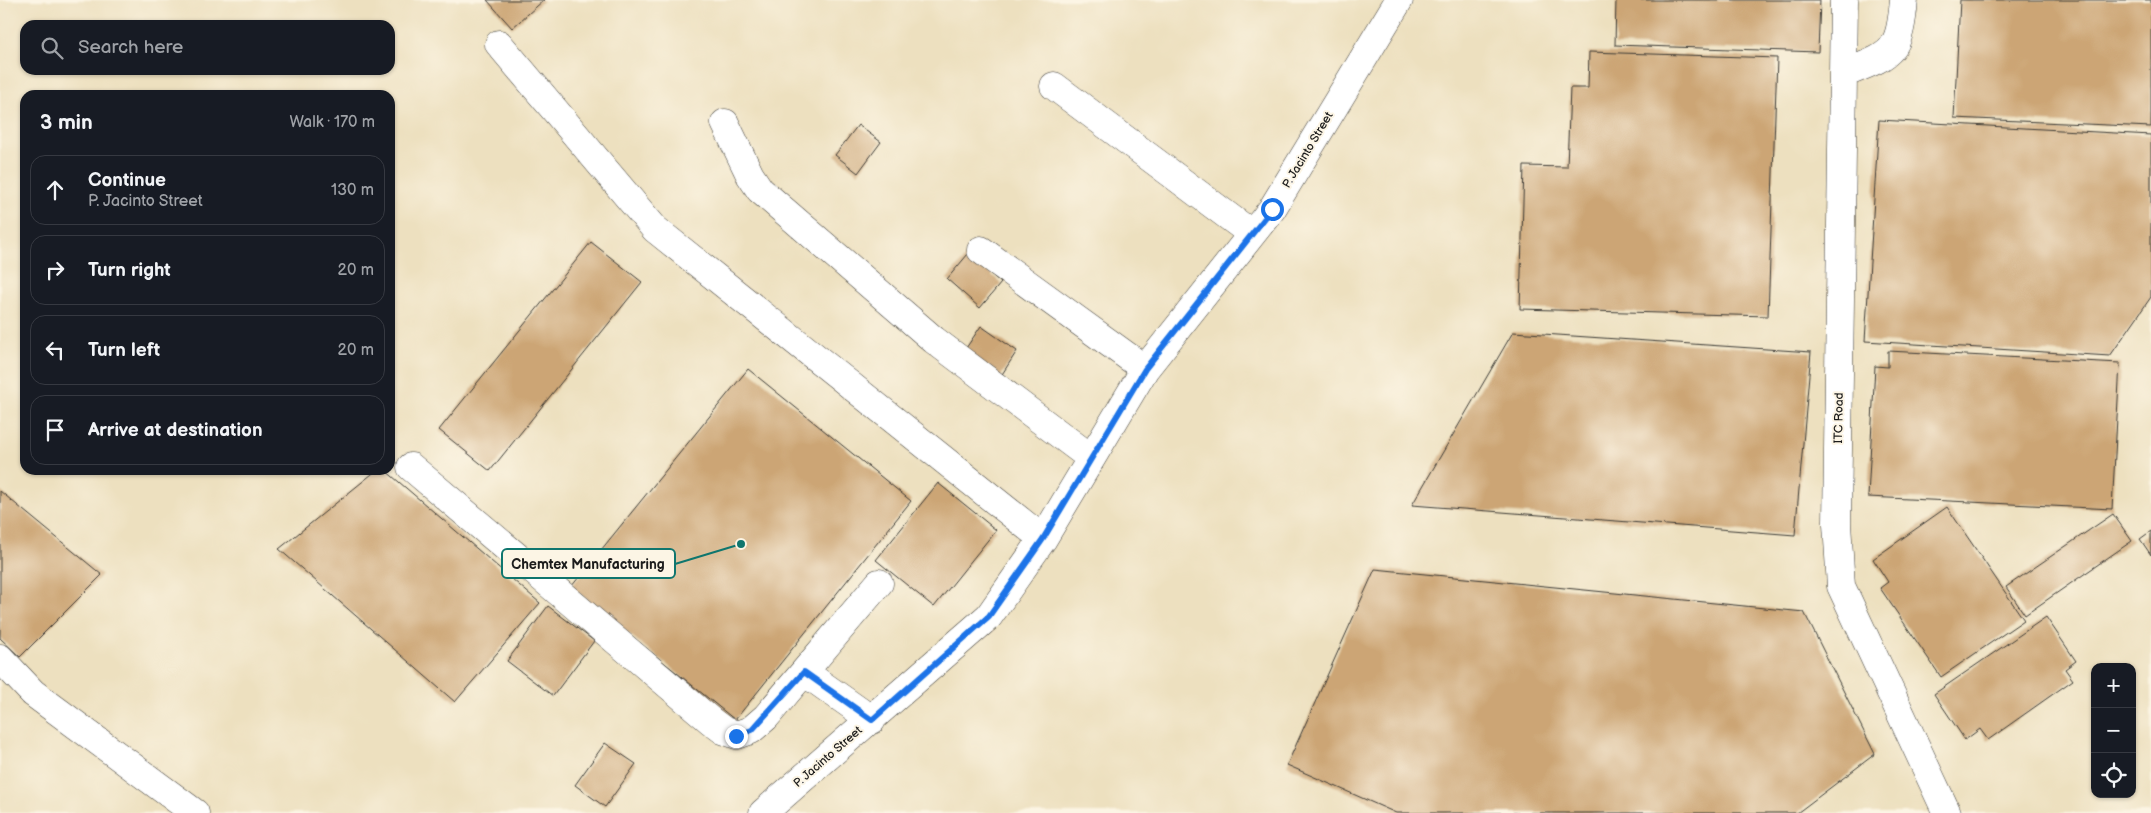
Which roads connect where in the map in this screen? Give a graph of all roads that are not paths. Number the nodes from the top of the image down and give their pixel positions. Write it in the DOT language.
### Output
graph roads {
  1 [pos="1399,0"];
  2 [pos="1844,0"];
  3 [pos="1904,0"];
  4 [pos="499,44"];
  5 [pos="1843,74"];
  6 [pos="1054,86"];
  7 [pos="725,123"];
  8 [pos="1252,234"];
  9 [pos="981,250"];
  10 [pos="1145,369"];
  11 [pos="1091,458"];
  12 [pos="411,468"];
  13 [pos="1043,539"];
  14 [pos="880,583"];
  15 [pos="0,658"];
  16 [pos="804,672"];
  17 [pos="872,720"];
  18 [pos="195,813"];
  19 [pos="763,813"];
  20 [pos="1947,813"];
  1 -- 8 [label="street, P. Jacinto Street"];
  2 -- 5 [label="street, ITC Road"];
  3 -- 5 [label="street"];
  4 -- 13 [label="street"];
  5 -- 20 [label="street, ITC Road"];
  6 -- 8 [label="street"];
  7 -- 11 [label="street"];
  8 -- 10 [label="street, P. Jacinto Street"];
  9 -- 10 [label="street"];
  10 -- 11 [label="street, P. Jacinto Street"];
  11 -- 13 [label="street, P. Jacinto Street"];
  12 -- 16 [label="street"];
  13 -- 17 [label="street, P. Jacinto Street"];
  14 -- 16 [label="street"];
  15 -- 18 [label="street"];
  16 -- 17 [label="street"];
  17 -- 19 [label="street, P. Jacinto Street"];
}
